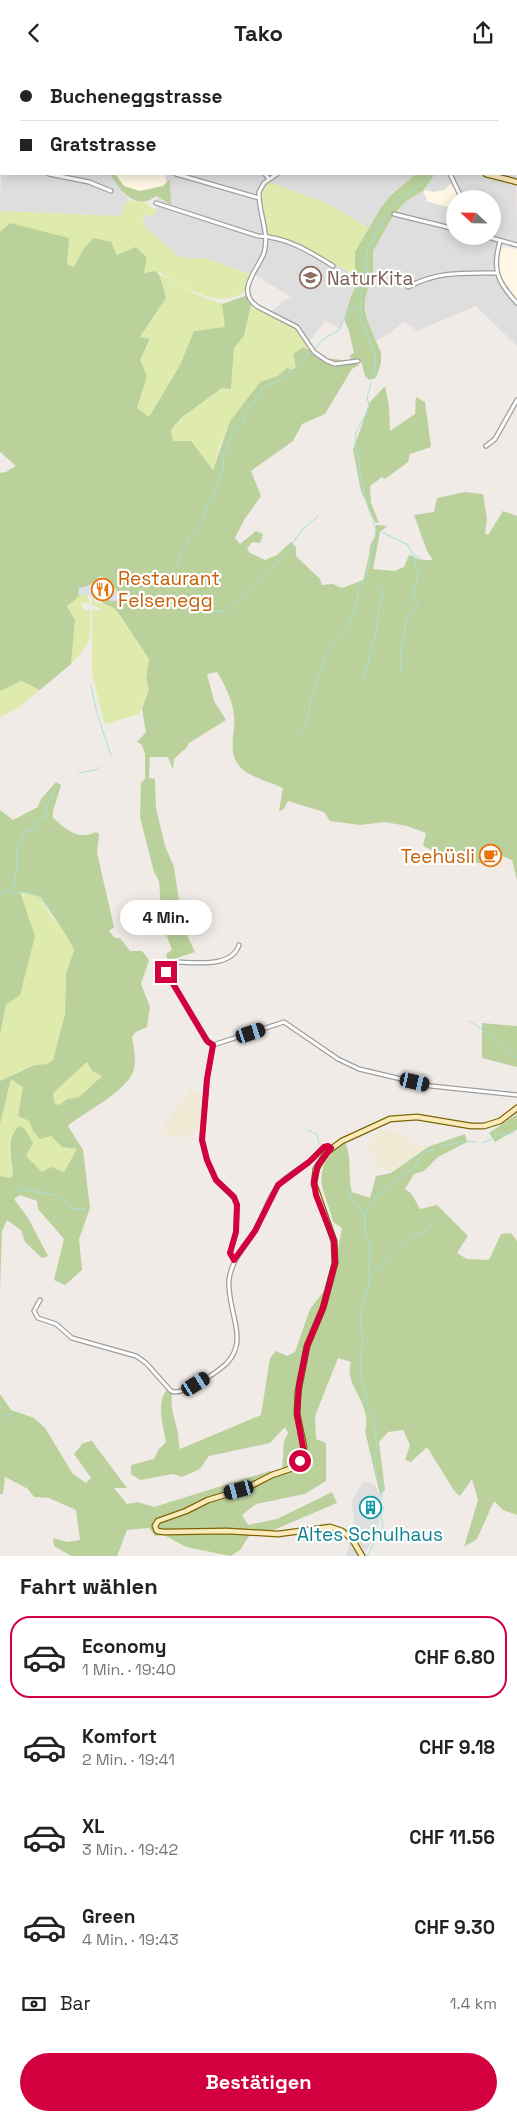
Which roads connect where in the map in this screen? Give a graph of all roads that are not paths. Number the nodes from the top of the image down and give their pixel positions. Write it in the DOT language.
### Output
graph roads {
  1 [pos="54,175"];
  2 [pos="179,175"];
  3 [pos="266,175"];
  4 [pos="275,175"];
  5 [pos="450,175"];
  6 [pos="490,175"];
  7 [pos="269,179"];
  8 [pos="517,182"];
  9 [pos="458,190"];
  10 [pos="111,191"];
  11 [pos="259,199"];
  12 [pos="156,203"];
  13 [pos="394,214"];
  14 [pos="446,227"];
  15 [pos="266,237"];
  16 [pos="501,241"];
  17 [pos="499,245"];
  18 [pos="517,245"];
  19 [pos="333,266"];
  20 [pos="497,273"];
  21 [pos="408,287"];
  22 [pos="517,303"];
  23 [pos="358,361"];
  24 [pos="517,400"];
  25 [pos="486,446"];
  26 [pos="239,945"];
  27 [pos="213,1045"];
  28 [pos="517,1095"];
  29 [pos="517,1108"];
  30 [pos="331,1148"];
  31 [pos="234,1260"];
  32 [pos="40,1299"];
  33 [pos="362,1556"];
  1 -- 10 [label="street"];
  2 -- 11 [label="street"];
  3 -- 7 [label="street"];
  4 -- 7 [label="street"];
  5 -- 9 [label="street"];
  6 -- 8 [label="street"];
  7 -- 11 [label="street"];
  11 -- 15 [label="street"];
  12 -- 15 [label="street"];
  13 -- 14 [label="street"];
  15 -- 19 [label="street"];
  15 -- 23 [label="street"];
  16 -- 18 [label="street"];
  17 -- 20 [label="street"];
  20 -- 21 [label="street"];
  20 -- 22 [label="street"];
  24 -- 25 [label="street"];
  26 -- 27 [label="street"];
  27 -- 28 [label="street"];
  27 -- 31 [label="street"];
  29 -- 30 [label="street"];
  30 -- 31 [label="street"];
  30 -- 33 [label="street"];
  31 -- 32 [label="street"];
}
